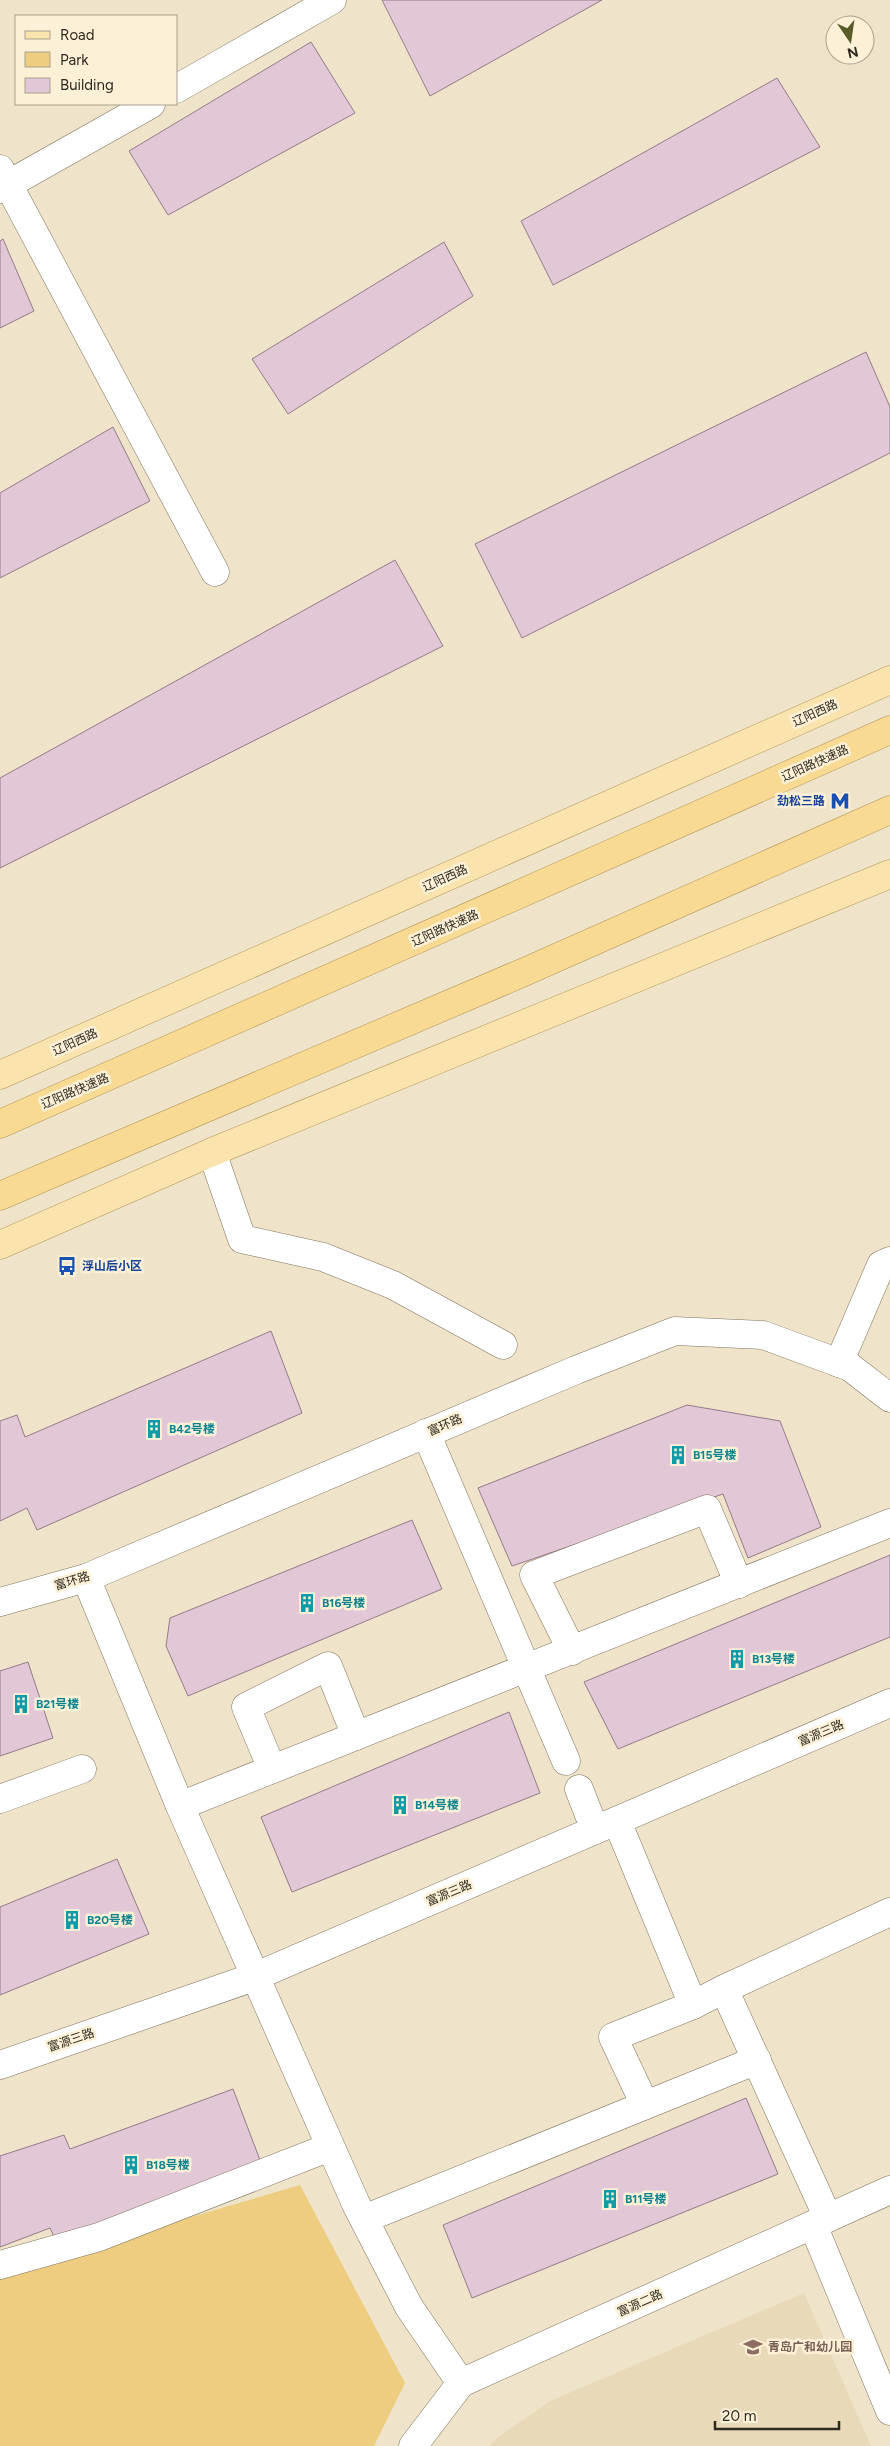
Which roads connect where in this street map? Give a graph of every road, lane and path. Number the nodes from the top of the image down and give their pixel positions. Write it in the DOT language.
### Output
graph roads {
  1 [pos="332,0"];
  2 [pos="178,88"];
  3 [pos="148,105"];
  4 [pos="3,181"];
  5 [pos="215,572"];
  6 [pos="890,680"];
  7 [pos="890,730"];
  8 [pos="890,810"];
  9 [pos="890,874"];
  10 [pos="0,1075"];
  11 [pos="0,1124"];
  12 [pos="212,1152"];
  13 [pos="0,1196"];
  14 [pos="0,1245"];
  15 [pos="890,1261"];
  16 [pos="503,1345"];
  17 [pos="839,1363"];
  18 [pos="890,1398"];
  19 [pos="426,1433"];
  20 [pos="890,1523"];
  21 [pos="86,1578"];
  22 [pos="739,1584"];
  23 [pos="0,1602"];
  24 [pos="572,1651"];
  25 [pos="527,1669"];
  26 [pos="890,1703"];
  27 [pos="356,1736"];
  28 [pos="566,1761"];
  29 [pos="82,1769"];
  30 [pos="272,1769"];
  31 [pos="579,1789"];
  32 [pos="0,1799"];
  33 [pos="180,1806"];
  34 [pos="606,1825"];
  35 [pos="890,1912"];
  36 [pos="254,1977"];
  37 [pos="724,1989"];
  38 [pos="692,2005"];
  39 [pos="757,2060"];
  40 [pos="0,2064"];
  41 [pos="645,2105"];
  42 [pos="330,2147"];
  43 [pos="890,2190"];
  44 [pos="364,2218"];
  45 [pos="821,2221"];
  46 [pos="0,2265"];
  47 [pos="462,2383"];
  48 [pos="890,2411"];
  49 [pos="413,2446"];
  1 -- 2 [label="street"];
  3 -- 4 [label="street"];
  4 -- 5 [label="street"];
  6 -- 10 [label="main road, 辽阳西路"];
  7 -- 11 [label="highway, 辽阳路快速路"];
  8 -- 13 [label="highway"];
  9 -- 12 [label="main road"];
  12 -- 14 [label="main road"];
  12 -- 16 [label="street"];
  15 -- 17 [label="street"];
  17 -- 18 [label="street, 富环路"];
  17 -- 19 [label="street, 富环路"];
  19 -- 21 [label="street, 富环路"];
  19 -- 25 [label="street"];
  20 -- 22 [label="street"];
  21 -- 23 [label="street, 富环路"];
  21 -- 33 [label="street"];
  22 -- 24 [label="street"];
  22 -- 24 [label="street"];
  24 -- 25 [label="street"];
  25 -- 27 [label="street"];
  25 -- 28 [label="street"];
  26 -- 34 [label="street, 富源三路"];
  27 -- 30 [label="street"];
  27 -- 30 [label="street"];
  29 -- 32 [label="street"];
  30 -- 33 [label="street"];
  31 -- 34 [label="street"];
  33 -- 36 [label="street"];
  34 -- 36 [label="street, 富源三路"];
  34 -- 38 [label="street"];
  35 -- 37 [label="street"];
  36 -- 40 [label="street, 富源三路"];
  36 -- 42 [label="street"];
  37 -- 38 [label="street"];
  37 -- 39 [label="street"];
  38 -- 41 [label="street"];
  39 -- 41 [label="street"];
  39 -- 45 [label="street"];
  41 -- 44 [label="street"];
  42 -- 44 [label="street"];
  42 -- 46 [label="street"];
  43 -- 45 [label="street, 富源二路"];
  44 -- 47 [label="street"];
  45 -- 47 [label="street, 富源二路"];
  45 -- 48 [label="street"];
  47 -- 49 [label="street, 富源二路"];
}
